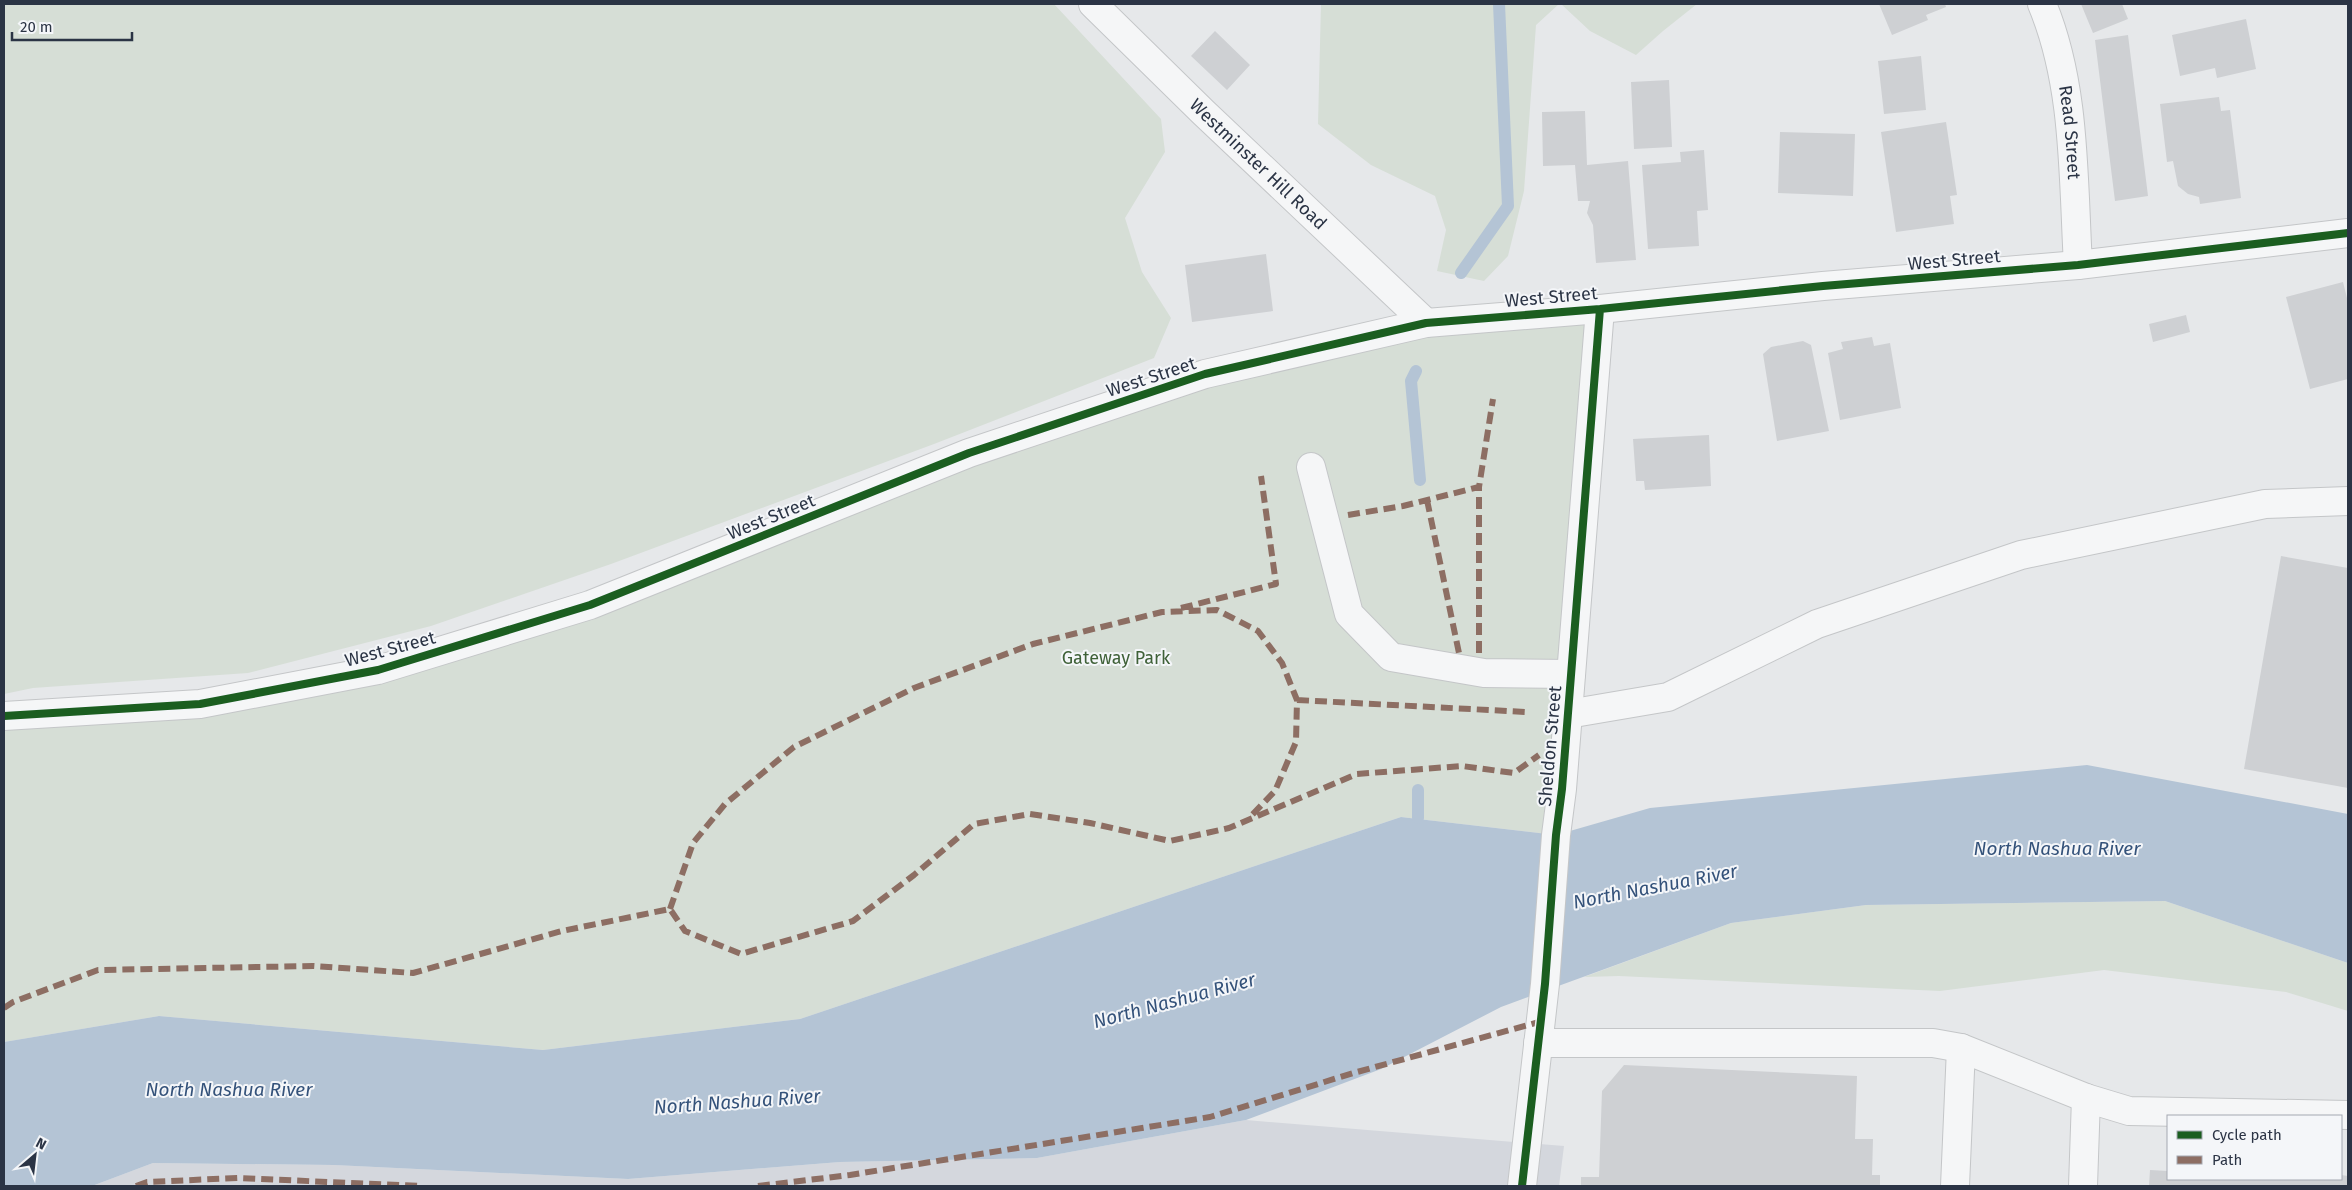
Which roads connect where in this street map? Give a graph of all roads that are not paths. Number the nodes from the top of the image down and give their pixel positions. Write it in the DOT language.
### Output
graph roads {
  1 [pos="1093,4"];
  2 [pos="2042,4"];
  3 [pos="2348,233"];
  4 [pos="2078,265"];
  5 [pos="1600,309"];
  6 [pos="1426,322"];
  7 [pos="1311,467"];
  8 [pos="2348,501"];
  9 [pos="1571,674"];
  10 [pos="1568,714"];
  11 [pos="4,716"];
  12 [pos="1538,1043"];
  13 [pos="1961,1048"];
  14 [pos="2086,1098"];
  15 [pos="2348,1115"];
  16 [pos="1522,1186"];
  17 [pos="1956,1186"];
  18 [pos="2083,1186"];
  1 -- 6 [label="street, Westminster Hill Road"];
  2 -- 4 [label="street, Read Street"];
  3 -- 4 [label="street, West Street"];
  4 -- 5 [label="street, West Street"];
  5 -- 6 [label="street, West Street"];
  5 -- 9 [label="street, Sheldon Street"];
  6 -- 11 [label="street, West Street"];
  7 -- 9 [label="street"];
  8 -- 10 [label="street"];
  9 -- 10 [label="street, Sheldon Street"];
  10 -- 12 [label="street, Sheldon Street"];
  12 -- 13 [label="street"];
  12 -- 16 [label="street, Sheldon Street"];
  13 -- 14 [label="street"];
  13 -- 17 [label="street"];
  14 -- 15 [label="street"];
  14 -- 18 [label="street"];
}
